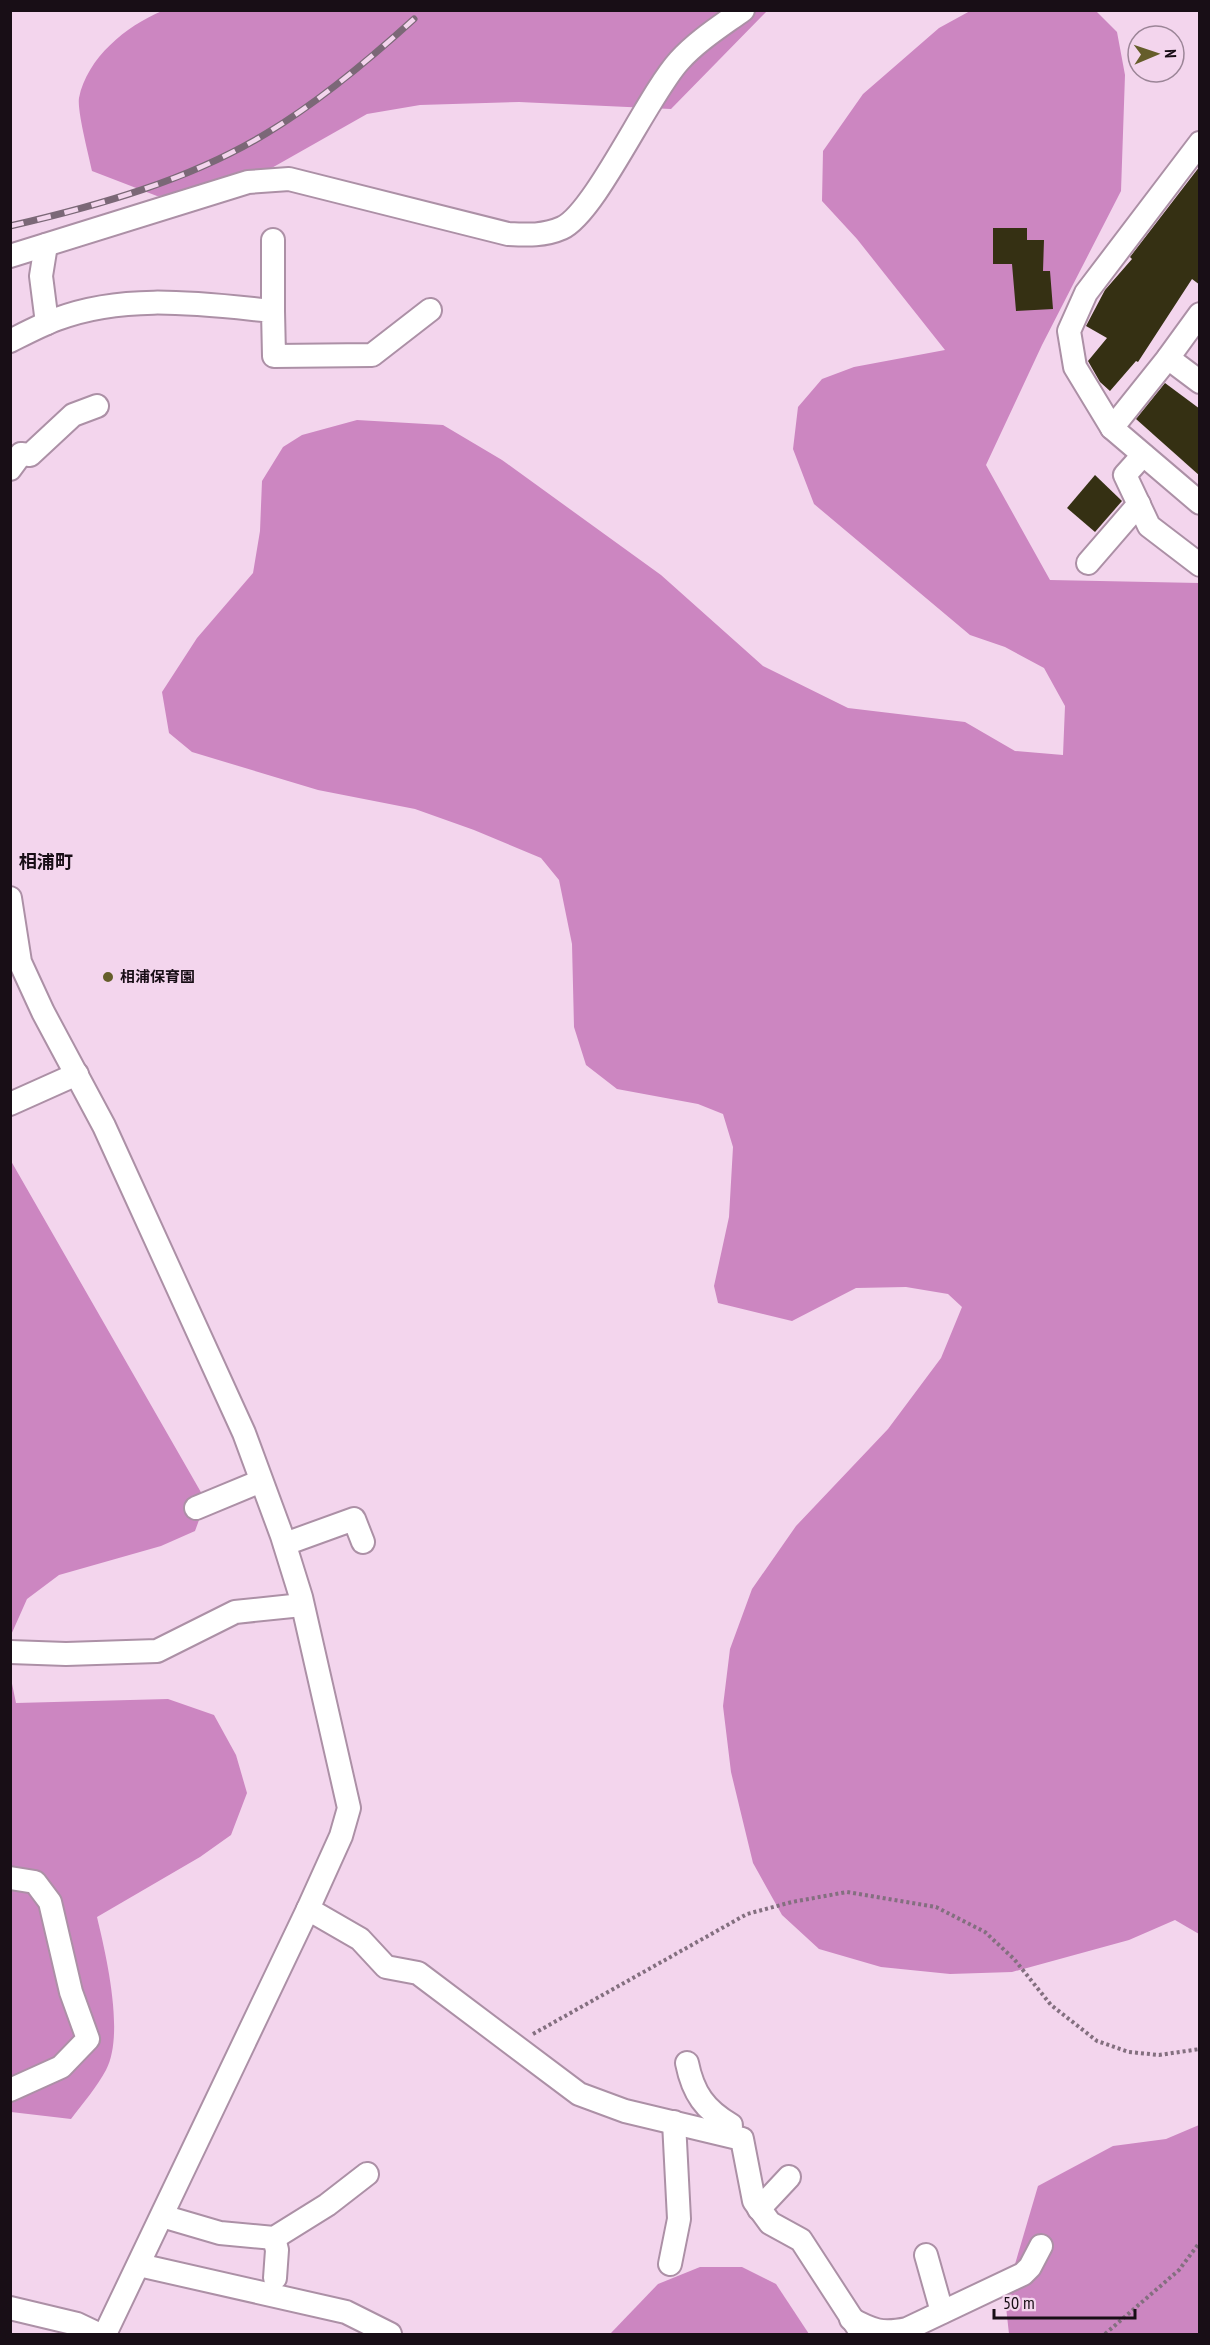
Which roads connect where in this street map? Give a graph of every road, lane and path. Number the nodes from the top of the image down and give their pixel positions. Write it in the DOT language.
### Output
graph roads {
  1 [pos="743,10"];
  2 [pos="1200,143"];
  3 [pos="273,240"];
  4 [pos="46,245"];
  5 [pos="10,256"];
  6 [pos="430,310"];
  7 [pos="273,311"];
  8 [pos="1200,314"];
  9 [pos="48,323"];
  10 [pos="10,341"];
  11 [pos="1168,358"];
  12 [pos="1200,382"];
  13 [pos="97,406"];
  14 [pos="1112,428"];
  15 [pos="1143,454"];
  16 [pos="10,470"];
  17 [pos="1200,503"];
  18 [pos="1139,504"];
  19 [pos="1088,564"];
  20 [pos="1200,565"];
  21 [pos="10,898"];
  22 [pos="76,1074"];
  23 [pos="10,1104"];
  24 [pos="261,1480"];
  25 [pos="196,1508"];
  26 [pos="363,1542"];
  27 [pos="285,1544"];
  28 [pos="302,1605"];
  29 [pos="10,1652"];
  30 [pos="10,1878"];
  31 [pos="308,1909"];
  32 [pos="514,2045"];
  33 [pos="1200,2049"];
  34 [pos="687,2063"];
  35 [pos="10,2090"];
  36 [pos="674,2122"];
  37 [pos="725,2134"];
  38 [pos="368,2174"];
  39 [pos="789,2178"];
  40 [pos="759,2209"];
  41 [pos="162,2216"];
  42 [pos="274,2238"];
  43 [pos="1200,2242"];
  44 [pos="1041,2246"];
  45 [pos="926,2255"];
  46 [pos="670,2264"];
  47 [pos="138,2265"];
  48 [pos="275,2278"];
  49 [pos="10,2308"];
  50 [pos="942,2312"];
  51 [pos="856,2327"];
  52 [pos="98,2334"];
  53 [pos="105,2334"];
  54 [pos="390,2334"];
  55 [pos="1105,2334"];
  1 -- 4 [label="street"];
  2 -- 14 [label="street"];
  3 -- 7 [label="street"];
  4 -- 5 [label="street"];
  4 -- 9 [label="street"];
  6 -- 7 [label="street"];
  7 -- 9 [label="street"];
  8 -- 11 [label="street"];
  9 -- 10 [label="street"];
  11 -- 12 [label="street"];
  11 -- 14 [label="street"];
  13 -- 16 [label="street"];
  14 -- 15 [label="street"];
  15 -- 17 [label="street"];
  15 -- 18 [label="street"];
  18 -- 19 [label="street"];
  18 -- 20 [label="street"];
  21 -- 22 [label="street"];
  22 -- 23 [label="street"];
  22 -- 24 [label="street"];
  24 -- 25 [label="street"];
  24 -- 27 [label="street"];
  26 -- 27 [label="street"];
  27 -- 28 [label="street"];
  28 -- 29 [label="street"];
  28 -- 31 [label="street"];
  30 -- 35 [label="street"];
  31 -- 32 [label="street"];
  31 -- 41 [label="street"];
  32 -- 33 [label="path"];
  32 -- 36 [label="street"];
  34 -- 37 [label="street"];
  36 -- 37 [label="street"];
  36 -- 46 [label="street"];
  37 -- 40 [label="street"];
  38 -- 42 [label="street"];
  39 -- 40 [label="street"];
  40 -- 51 [label="street"];
  41 -- 42 [label="street"];
  41 -- 47 [label="street"];
  42 -- 48 [label="street"];
  43 -- 55 [label="path"];
  44 -- 50 [label="street"];
  45 -- 50 [label="street"];
  47 -- 53 [label="street"];
  47 -- 54 [label="street"];
  49 -- 52 [label="street"];
  50 -- 51 [label="street"];
}
